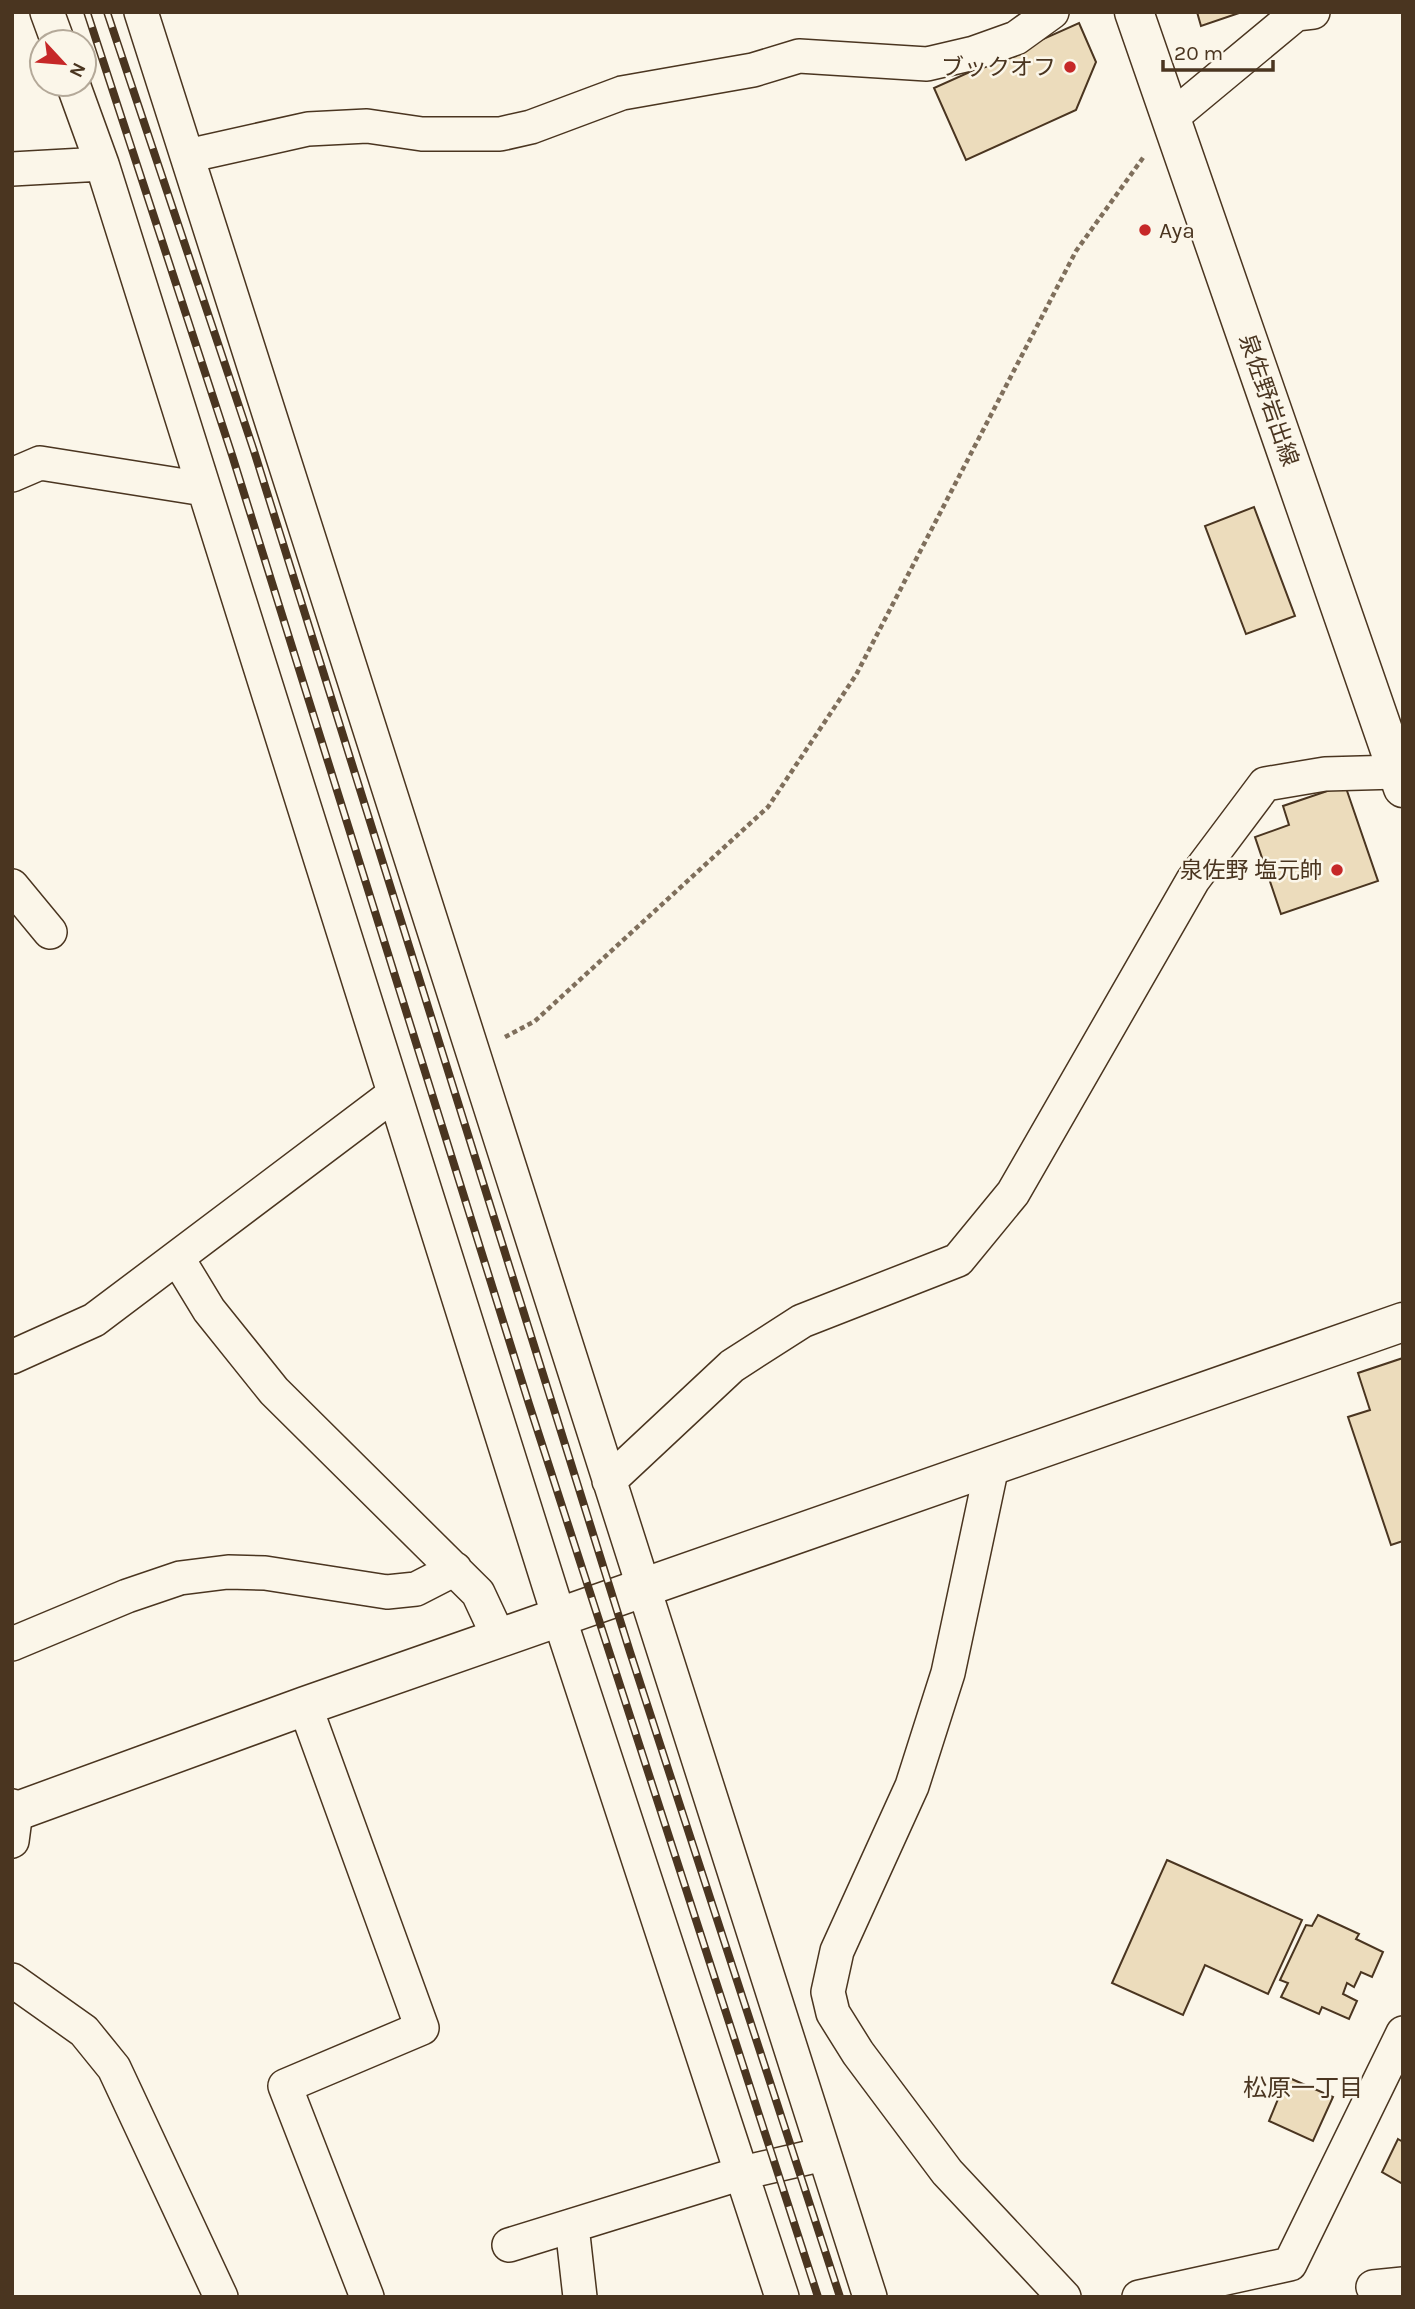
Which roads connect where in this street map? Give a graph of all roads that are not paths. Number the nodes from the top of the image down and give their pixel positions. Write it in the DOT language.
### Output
graph roads {
  1 [pos="141,12"];
  2 [pos="1052,12"];
  3 [pos="1134,12"];
  4 [pos="1313,12"];
  5 [pos="78,98"];
  6 [pos="1172,117"];
  7 [pos="187,156"];
  8 [pos="102,164"];
  9 [pos="12,169"];
  10 [pos="12,475"];
  11 [pos="204,489"];
  12 [pos="1400,780"];
  13 [pos="12,886"];
  14 [pos="50,932"];
  15 [pos="394,1094"];
  16 [pos="178,1259"];
  17 [pos="1403,1321"];
  18 [pos="12,1357"];
  19 [pos="992,1466"];
  20 [pos="609,1481"];
  21 [pos="454,1569"];
  22 [pos="645,1588"];
  23 [pos="559,1617"];
  24 [pos="499,1638"];
  25 [pos="12,1644"];
  26 [pos="305,1706"];
  27 [pos="13,1818"];
  28 [pos="12,1980"];
  29 [pos="1403,2033"];
  30 [pos="824,2154"];
  31 [pos="742,2173"];
  32 [pos="572,2226"];
  33 [pos="509,2245"];
  34 [pos="221,2297"];
  35 [pos="367,2297"];
  36 [pos="580,2297"];
  37 [pos="782,2297"];
  38 [pos="870,2297"];
  39 [pos="1064,2297"];
  40 [pos="1139,2297"];
  1 -- 7 [label="street"];
  2 -- 7 [label="street"];
  3 -- 6 [label="street, 泉佐野岩出線"];
  4 -- 6 [label="street"];
  5 -- 8 [label="street"];
  6 -- 12 [label="street, 泉佐野岩出線"];
  7 -- 20 [label="street"];
  8 -- 9 [label="street"];
  8 -- 11 [label="street"];
  10 -- 11 [label="street"];
  11 -- 15 [label="street"];
  12 -- 20 [label="street"];
  13 -- 14 [label="street"];
  15 -- 16 [label="street"];
  15 -- 23 [label="street"];
  16 -- 18 [label="street"];
  16 -- 21 [label="street"];
  17 -- 19 [label="street"];
  19 -- 22 [label="street"];
  19 -- 39 [label="street"];
  20 -- 22 [label="street"];
  21 -- 24 [label="street"];
  21 -- 25 [label="street"];
  22 -- 23 [label="street"];
  22 -- 30 [label="street"];
  23 -- 24 [label="street"];
  23 -- 31 [label="street"];
  24 -- 26 [label="street"];
  26 -- 27 [label="street"];
  26 -- 35 [label="street"];
  28 -- 34 [label="street"];
  29 -- 40 [label="street"];
  30 -- 31 [label="street"];
  30 -- 38 [label="street"];
  31 -- 32 [label="street"];
  31 -- 37 [label="street"];
  32 -- 33 [label="street"];
  32 -- 36 [label="street"];
}
